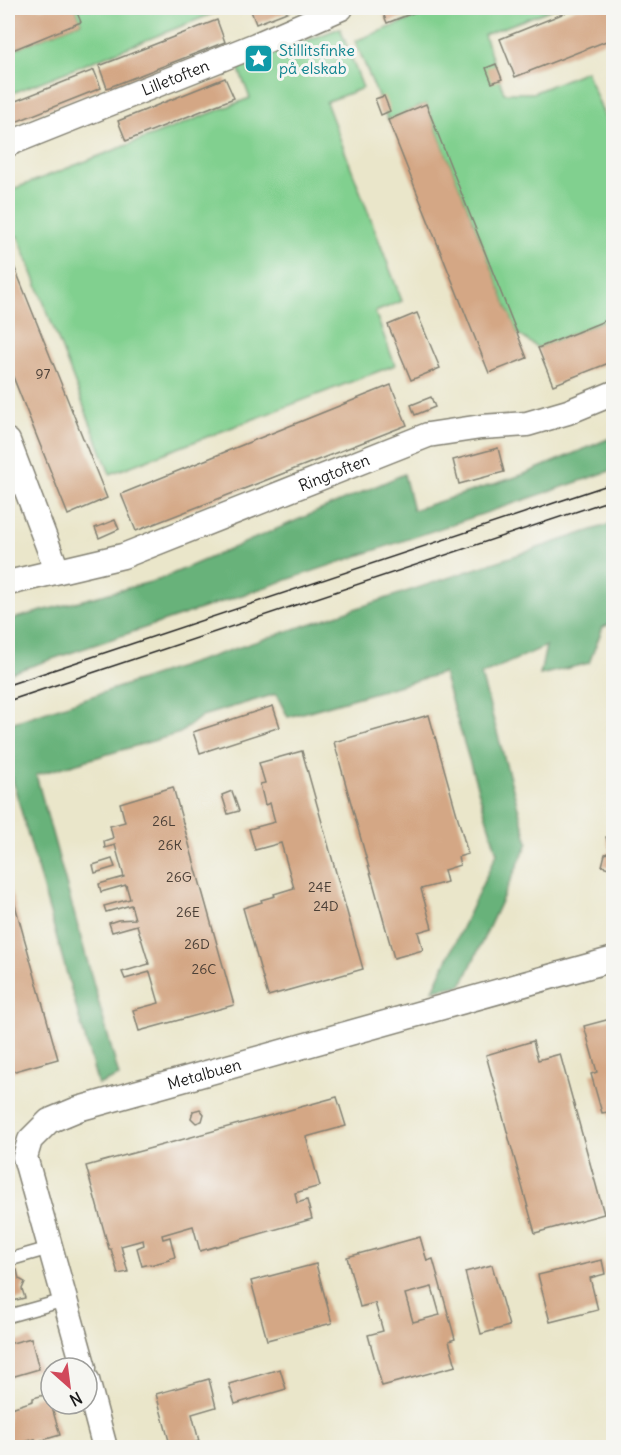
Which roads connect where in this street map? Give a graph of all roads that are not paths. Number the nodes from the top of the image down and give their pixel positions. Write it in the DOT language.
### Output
graph roads {
  1 [pos="341,8"];
  2 [pos="8,144"];
  3 [pos="614,393"];
  4 [pos="8,441"];
  5 [pos="57,570"];
  6 [pos="8,583"];
  7 [pos="614,959"];
  8 [pos="50,1248"];
  9 [pos="8,1260"];
  10 [pos="65,1300"];
  11 [pos="8,1316"];
  12 [pos="81,1356"];
  13 [pos="97,1416"];
  14 [pos="105,1448"];
  1 -- 2 [label="street, Lilletoften"];
  3 -- 5 [label="street, Ringtoften"];
  4 -- 5 [label="street"];
  5 -- 6 [label="street, Ringtoften"];
  7 -- 8 [label="street, Metalbuen"];
  8 -- 9 [label="lane"];
  8 -- 10 [label="street, Metalbuen"];
  10 -- 11 [label="lane"];
  10 -- 12 [label="street, Metalbuen"];
  13 -- 14 [label="street"];
}
